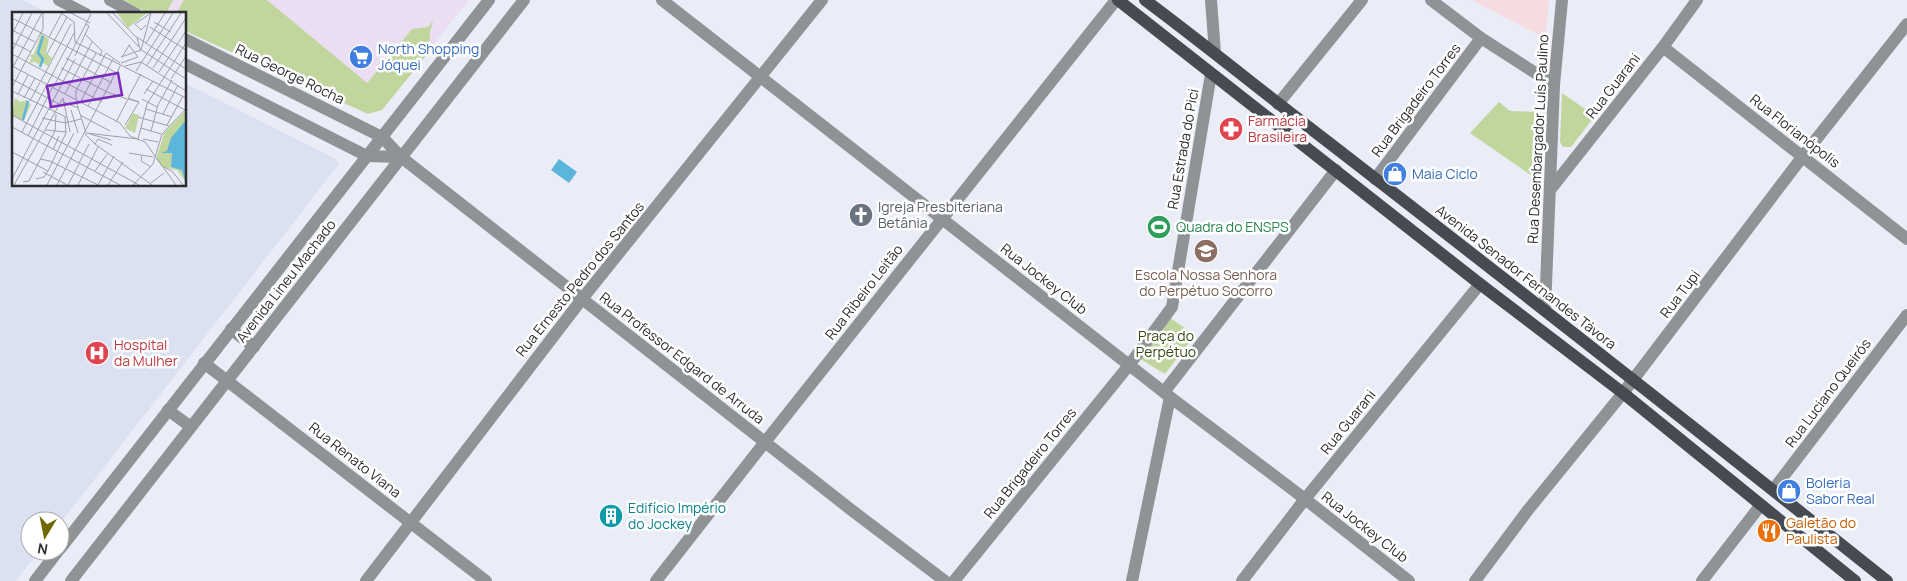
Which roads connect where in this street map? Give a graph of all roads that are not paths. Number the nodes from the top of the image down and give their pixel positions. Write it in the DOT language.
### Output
graph roads {
  1 [pos="59,0"];
  2 [pos="110,0"];
  3 [pos="489,0"];
  4 [pos="524,0"];
  5 [pos="662,0"];
  6 [pos="822,0"];
  7 [pos="1117,0"];
  8 [pos="1145,0"];
  9 [pos="1211,0"];
  10 [pos="1362,0"];
  11 [pos="1431,0"];
  12 [pos="1562,0"];
  13 [pos="1697,0"];
  14 [pos="82,12"];
  15 [pos="132,12"];
  16 [pos="1907,24"];
  17 [pos="1481,38"];
  18 [pos="186,39"];
  19 [pos="1663,47"];
  20 [pos="1215,53"];
  21 [pos="186,65"];
  22 [pos="1211,74"];
  23 [pos="761,78"];
  24 [pos="1554,85"];
  25 [pos="1278,104"];
  26 [pos="382,137"];
  27 [pos="367,156"];
  28 [pos="1803,156"];
  29 [pos="401,157"];
  30 [pos="1336,170"];
  31 [pos="1375,179"];
  32 [pos="1550,190"];
  33 [pos="942,219"];
  34 [pos="1907,239"];
  35 [pos="1480,284"];
  36 [pos="582,299"];
  37 [pos="1545,310"];
  38 [pos="1907,315"];
  39 [pos="231,329"];
  40 [pos="254,347"];
  41 [pos="204,363"];
  42 [pos="1130,364"];
  43 [pos="228,380"];
  44 [pos="1633,380"];
  45 [pos="1623,393"];
  46 [pos="1167,395"];
  47 [pos="168,410"];
  48 [pos="191,427"];
  49 [pos="764,442"];
  50 [pos="1773,490"];
  51 [pos="1305,499"];
  52 [pos="1760,506"];
  53 [pos="411,522"];
  54 [pos="70,536"];
  55 [pos="50,561"];
  56 [pos="34,581"];
  57 [pos="71,581"];
  58 [pos="366,581"];
  59 [pos="486,581"];
  60 [pos="656,581"];
  61 [pos="945,581"];
  62 [pos="954,581"];
  63 [pos="1132,581"];
  64 [pos="1242,581"];
  65 [pos="1409,581"];
  66 [pos="1475,581"];
  67 [pos="1702,581"];
  68 [pos="1856,581"];
  69 [pos="1887,581"];
  1 -- 14 [label="street"];
  2 -- 15 [label="street"];
  3 -- 26 [label="street, Avenida Lineu Machado"];
  4 -- 29 [label="street, Avenida Lineu Machado"];
  5 -- 23 [label="street, Rua Jockey Club"];
  6 -- 23 [label="street, Rua Ernesto Pedro dos Santos"];
  7 -- 22 [label="main road"];
  7 -- 33 [label="street, Rua Ribeiro Leitão"];
  8 -- 20 [label="main road, Avenida Senador Fernandes Távora"];
  9 -- 20 [label="street"];
  10 -- 25 [label="street"];
  11 -- 17 [label="street"];
  12 -- 24 [label="street, Rua Desembargador Luís Paulino"];
  13 -- 19 [label="street, Rua Guarani"];
  16 -- 28 [label="street, Rua Tupi"];
  17 -- 24 [label="street"];
  17 -- 31 [label="street, Rua Brigadeiro Torres"];
  18 -- 26 [label="street, Rua George Rocha"];
  19 -- 28 [label="street, Rua Florianópolis"];
  19 -- 32 [label="street, Rua Guarani"];
  20 -- 25 [label="main road, Avenida Senador Fernandes Távora"];
  21 -- 27 [label="street"];
  22 -- 30 [label="main road"];
  22 -- 42 [label="street, Rua Estrada do Pici"];
  23 -- 33 [label="street, Rua Jockey Club"];
  23 -- 36 [label="street, Rua Ernesto Pedro dos Santos"];
  24 -- 32 [label="street, Rua Desembargador Luís Paulino"];
  25 -- 31 [label="main road, Avenida Senador Fernandes Távora"];
  26 -- 27 [label="street, Avenida Lineu Machado"];
  26 -- 29 [label="street, Rua Professor Edgard de Arruda"];
  27 -- 29 [label="street"];
  27 -- 39 [label="street, Avenida Lineu Machado"];
  28 -- 34 [label="street, Rua Florianópolis"];
  28 -- 44 [label="street, Rua Tupi"];
  29 -- 36 [label="street, Rua Professor Edgard de Arruda"];
  29 -- 40 [label="street, Avenida Lineu Machado"];
  30 -- 35 [label="main road"];
  30 -- 46 [label="street"];
  31 -- 37 [label="main road, Avenida Senador Fernandes Távora"];
  32 -- 37 [label="street, Rua Desembargador Luís Paulino"];
  33 -- 42 [label="street, Rua Jockey Club"];
  33 -- 49 [label="street, Rua Ribeiro Leitão"];
  35 -- 45 [label="main road"];
  35 -- 51 [label="street, Rua Guarani"];
  36 -- 49 [label="street, Rua Professor Edgard de Arruda"];
  36 -- 53 [label="street, Rua Ernesto Pedro dos Santos"];
  37 -- 44 [label="main road, Avenida Senador Fernandes Távora"];
  38 -- 50 [label="street, Rua Luciano Queirós"];
  39 -- 40 [label="street"];
  39 -- 41 [label="street, Avenida Lineu Machado"];
  40 -- 43 [label="street, Avenida Lineu Machado"];
  41 -- 43 [label="street, Rua Renato Viana"];
  41 -- 47 [label="street, Avenida Lineu Machado"];
  42 -- 46 [label="street, Rua Jockey Club"];
  42 -- 62 [label="street, Rua Brigadeiro Torres"];
  43 -- 48 [label="street, Avenida Lineu Machado"];
  43 -- 53 [label="street, Rua Renato Viana"];
  44 -- 45 [label="street, Rua Tupi"];
  44 -- 50 [label="main road, Avenida Senador Fernandes Távora"];
  45 -- 52 [label="main road"];
  45 -- 66 [label="street, Rua Tupi"];
  46 -- 51 [label="street, Rua Jockey Club"];
  46 -- 63 [label="street"];
  47 -- 48 [label="street"];
  47 -- 54 [label="street, Avenida Lineu Machado"];
  48 -- 57 [label="street, Avenida Lineu Machado"];
  49 -- 60 [label="street, Rua Ribeiro Leitão"];
  49 -- 61 [label="street, Rua Professor Edgard de Arruda"];
  50 -- 69 [label="main road, Avenida Senador Fernandes Távora"];
  51 -- 64 [label="street, Rua Guarani"];
  51 -- 65 [label="street, Rua Jockey Club"];
  52 -- 67 [label="street"];
  52 -- 68 [label="main road"];
  53 -- 58 [label="street, Rua Ernesto Pedro dos Santos"];
  53 -- 59 [label="street, Rua Renato Viana"];
  55 -- 56 [label="street, Avenida Lineu Machado"];
}
